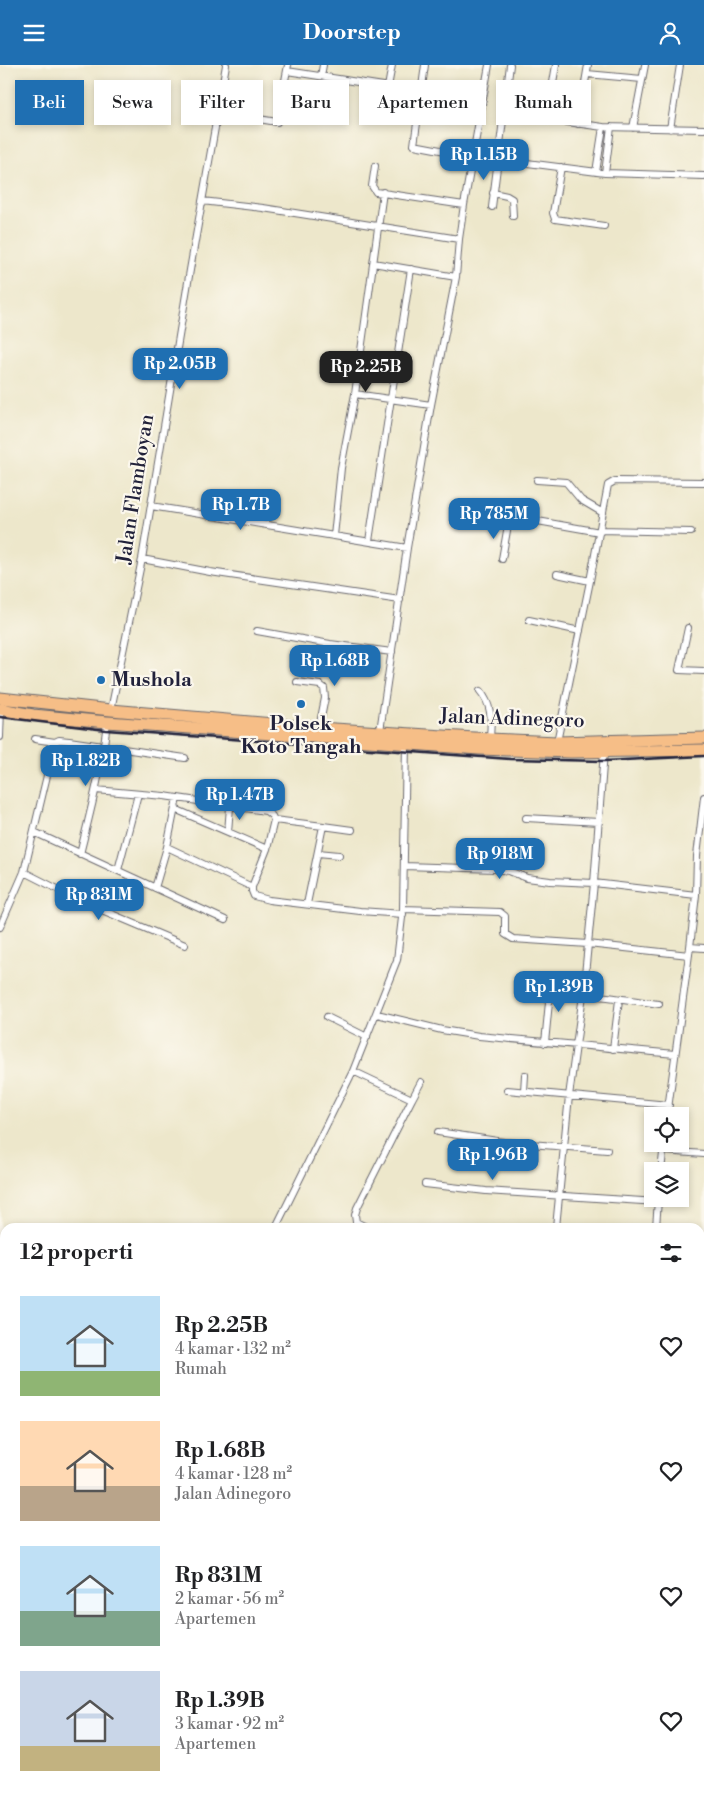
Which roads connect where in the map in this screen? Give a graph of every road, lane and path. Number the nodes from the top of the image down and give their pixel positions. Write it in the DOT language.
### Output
graph roads {
  1 [pos="226,65"];
  2 [pos="323,65"];
  3 [pos="392,65"];
  4 [pos="425,65"];
  5 [pos="488,65"];
  6 [pos="510,65"];
  7 [pos="556,65"];
  8 [pos="588,65"];
  9 [pos="645,65"];
  10 [pos="680,65"];
  11 [pos="287,68"];
  12 [pos="587,74"];
  13 [pos="321,76"];
  14 [pos="642,79"];
  15 [pos="223,80"];
  16 [pos="389,80"];
  17 [pos="423,80"];
  18 [pos="553,80"];
  19 [pos="586,80"];
  20 [pos="359,82"];
  21 [pos="263,120"];
  22 [pos="215,125"];
  23 [pos="417,125"];
  24 [pos="586,125"];
  25 [pos="603,127"];
  26 [pos="611,127"];
  27 [pos="633,128"];
  28 [pos="670,129"];
  29 [pos="704,129"];
  30 [pos="472,156"];
  31 [pos="499,159"];
  32 [pos="375,167"];
  33 [pos="561,167"];
  34 [pos="596,172"];
  35 [pos="605,173"];
  36 [pos="704,176"];
  37 [pos="384,193"];
  38 [pos="493,193"];
  39 [pos="202,201"];
  40 [pos="464,205"];
  41 [pos="492,207"];
  42 [pos="513,216"];
  43 [pos="604,226"];
  44 [pos="378,227"];
  45 [pos="459,239"];
  46 [pos="373,263"];
  47 [pos="411,269"];
  48 [pos="456,277"];
  49 [pos="355,394"];
  50 [pos="391,399"];
  51 [pos="431,405"];
  52 [pos="537,480"];
  53 [pos="704,482"];
  54 [pos="151,506"];
  55 [pos="604,513"];
  56 [pos="600,531"];
  57 [pos="691,532"];
  58 [pos="334,536"];
  59 [pos="369,541"];
  60 [pos="407,548"];
  61 [pos="142,559"];
  62 [pos="502,559"];
  63 [pos="556,574"];
  64 [pos="590,581"];
  65 [pos="400,600"];
  66 [pos="529,620"];
  67 [pos="688,628"];
  68 [pos="257,631"];
  69 [pos="580,631"];
  70 [pos="392,652"];
  71 [pos="704,671"];
  72 [pos="297,682"];
  73 [pos="480,691"];
  74 [pos="0,706"];
  75 [pos="111,710"];
  76 [pos="107,722"];
  77 [pos="319,728"];
  78 [pos="0,731"];
  79 [pos="380,731"];
  80 [pos="0,737"];
  81 [pos="35,739"];
  82 [pos="490,739"];
  83 [pos="55,742"];
  84 [pos="558,742"];
  85 [pos="406,744"];
  86 [pos="701,744"];
  87 [pos="104,747"];
  88 [pos="604,752"];
  89 [pos="185,758"];
  90 [pos="96,789"];
  91 [pos="138,794"];
  92 [pos="704,797"];
  93 [pos="176,799"];
  94 [pos="230,807"];
  95 [pos="175,809"];
  96 [pos="526,818"];
  97 [pos="274,820"];
  98 [pos="599,822"];
  99 [pos="323,826"];
  100 [pos="352,831"];
  101 [pos="34,832"];
  102 [pos="228,833"];
  103 [pos="167,847"];
  104 [pos="267,849"];
  105 [pos="318,853"];
  106 [pos="80,854"];
  107 [pos="339,855"];
  108 [pos="404,867"];
  109 [pos="118,871"];
  110 [pos="24,872"];
  111 [pos="594,883"];
  112 [pos="252,887"];
  113 [pos="155,888"];
  114 [pos="696,895"];
  115 [pos="307,904"];
  116 [pos="403,912"];
  117 [pos="225,920"];
  118 [pos="0,927"];
  119 [pos="588,944"];
  120 [pos="185,945"];
  121 [pos="690,947"];
  122 [pos="704,948"];
  123 [pos="689,955"];
  124 [pos="583,995"];
  125 [pos="619,1000"];
  126 [pos="659,1004"];
  127 [pos="377,1014"];
  128 [pos="328,1017"];
  129 [pos="367,1037"];
  130 [pos="545,1043"];
  131 [pos="577,1046"];
  132 [pos="613,1049"];
  133 [pos="675,1054"];
  134 [pos="353,1071"];
  135 [pos="525,1075"];
  136 [pos="421,1082"];
  137 [pos="507,1090"];
  138 [pos="524,1091"];
  139 [pos="570,1096"];
  140 [pos="412,1099"];
  141 [pos="669,1105"];
  142 [pos="438,1132"];
  143 [pos="564,1145"];
  144 [pos="607,1150"];
  145 [pos="689,1151"];
  146 [pos="704,1154"];
  147 [pos="425,1184"];
  148 [pos="559,1196"];
  149 [pos="644,1200"];
  150 [pos="658,1207"];
  151 [pos="278,1223"];
  152 [pos="358,1223"];
  153 [pos="556,1223"];
  154 [pos="656,1223"];
  1 -- 15 [label="street, Jalan Flamboyan"];
  2 -- 13 [label="street"];
  3 -- 16 [label="street"];
  4 -- 17 [label="street"];
  5 -- 30 [label="street"];
  6 -- 31 [label="street"];
  7 -- 18 [label="street"];
  8 -- 12 [label="street"];
  9 -- 14 [label="street"];
  10 -- 28 [label="street"];
  11 -- 13 [label="street"];
  11 -- 21 [label="street"];
  12 -- 14 [label="street"];
  12 -- 19 [label="street"];
  13 -- 20 [label="street"];
  14 -- 27 [label="street"];
  22 -- 39 [label="street, Jalan Flamboyan"];
  23 -- 30 [label="street"];
  24 -- 25 [label="street"];
  25 -- 26 [label="street"];
  25 -- 34 [label="street"];
  26 -- 27 [label="street"];
  26 -- 35 [label="street"];
  27 -- 28 [label="street"];
  28 -- 29 [label="street"];
  30 -- 31 [label="street"];
  30 -- 40 [label="street"];
  31 -- 33 [label="street"];
  31 -- 38 [label="street"];
  32 -- 37 [label="street"];
  33 -- 34 [label="street"];
  33 -- 43 [label="street"];
  34 -- 35 [label="street"];
  35 -- 36 [label="street"];
  37 -- 40 [label="street"];
  37 -- 44 [label="street"];
  38 -- 41 [label="street"];
  38 -- 42 [label="street"];
  39 -- 44 [label="street"];
  39 -- 54 [label="street, Jalan Flamboyan"];
  40 -- 45 [label="street"];
  44 -- 45 [label="street"];
  44 -- 46 [label="street"];
  45 -- 48 [label="street"];
  46 -- 47 [label="street"];
  46 -- 49 [label="street"];
  47 -- 48 [label="street"];
  47 -- 50 [label="street"];
  48 -- 51 [label="street"];
  49 -- 50 [label="street"];
  49 -- 58 [label="street"];
  50 -- 51 [label="street"];
  50 -- 59 [label="street"];
  51 -- 60 [label="street"];
  52 -- 55 [label="street"];
  53 -- 55 [label="street"];
  54 -- 58 [label="street"];
  54 -- 61 [label="street, Jalan Flamboyan"];
  55 -- 56 [label="street"];
  56 -- 57 [label="street"];
  56 -- 62 [label="street"];
  56 -- 64 [label="street"];
  58 -- 59 [label="street"];
  59 -- 60 [label="street"];
  60 -- 65 [label="street"];
  61 -- 65 [label="street"];
  61 -- 75 [label="street, Jalan Flamboyan"];
  63 -- 64 [label="street"];
  64 -- 69 [label="street"];
  65 -- 70 [label="street"];
  66 -- 69 [label="street"];
  67 -- 71 [label="street"];
  68 -- 70 [label="street"];
  69 -- 84 [label="street"];
  70 -- 79 [label="street"];
  72 -- 77 [label="street"];
  73 -- 82 [label="street"];
  74 -- 75 [label="highway, Jalan Adinegoro"];
  74 -- 76 [label="highway"];
  74 -- 78 [label="street"];
  75 -- 77 [label="highway, Jalan Adinegoro"];
  76 -- 85 [label="highway"];
  76 -- 87 [label="street"];
  77 -- 79 [label="highway, Jalan Adinegoro"];
  78 -- 80 [label="street"];
  79 -- 82 [label="highway, Jalan Adinegoro"];
  81 -- 83 [label="street"];
  82 -- 84 [label="highway, Jalan Adinegoro"];
  83 -- 87 [label="street"];
  83 -- 101 [label="street"];
  84 -- 86 [label="highway, Jalan Adinegoro"];
  85 -- 88 [label="highway"];
  85 -- 108 [label="street"];
  86 -- 88 [label="highway"];
  87 -- 89 [label="street"];
  87 -- 90 [label="street"];
  88 -- 98 [label="street"];
  90 -- 91 [label="street"];
  90 -- 106 [label="street"];
  91 -- 93 [label="street"];
  91 -- 109 [label="street"];
  92 -- 114 [label="street"];
  93 -- 94 [label="street"];
  93 -- 95 [label="street"];
  94 -- 97 [label="street"];
  94 -- 102 [label="street"];
  95 -- 102 [label="street"];
  95 -- 103 [label="street"];
  96 -- 98 [label="street"];
  97 -- 99 [label="street"];
  97 -- 104 [label="street"];
  98 -- 111 [label="street"];
  99 -- 100 [label="street"];
  99 -- 105 [label="street"];
  101 -- 106 [label="street"];
  101 -- 110 [label="street"];
  102 -- 104 [label="street"];
  103 -- 112 [label="street"];
  103 -- 113 [label="street"];
  104 -- 112 [label="street"];
  105 -- 107 [label="street"];
  105 -- 115 [label="street"];
  106 -- 109 [label="street"];
  108 -- 111 [label="street"];
  108 -- 116 [label="street"];
  109 -- 113 [label="street"];
  110 -- 118 [label="street"];
  110 -- 120 [label="street"];
  111 -- 114 [label="street"];
  111 -- 119 [label="street"];
  112 -- 115 [label="street"];
  113 -- 117 [label="street"];
  114 -- 121 [label="street"];
  115 -- 116 [label="street"];
  116 -- 119 [label="street"];
  116 -- 127 [label="street"];
  119 -- 123 [label="street"];
  119 -- 124 [label="street"];
  121 -- 122 [label="street"];
  121 -- 123 [label="street"];
  123 -- 133 [label="street"];
  124 -- 125 [label="street"];
  124 -- 130 [label="street"];
  124 -- 131 [label="street"];
  125 -- 126 [label="street"];
  125 -- 132 [label="street"];
  127 -- 129 [label="street"];
  127 -- 130 [label="street"];
  128 -- 129 [label="street"];
  129 -- 134 [label="street"];
  130 -- 131 [label="street"];
  131 -- 132 [label="street"];
  131 -- 139 [label="street"];
  132 -- 133 [label="street"];
  133 -- 141 [label="street"];
  134 -- 140 [label="street"];
  134 -- 151 [label="street"];
  135 -- 138 [label="street"];
  136 -- 140 [label="street"];
  137 -- 138 [label="street"];
  138 -- 139 [label="street"];
  139 -- 141 [label="street"];
  139 -- 143 [label="street"];
  140 -- 152 [label="street"];
  142 -- 143 [label="street"];
  143 -- 144 [label="street"];
  143 -- 148 [label="street"];
  145 -- 146 [label="street"];
  147 -- 148 [label="street"];
  148 -- 149 [label="street"];
  148 -- 153 [label="street"];
  150 -- 154 [label="street"];
}
